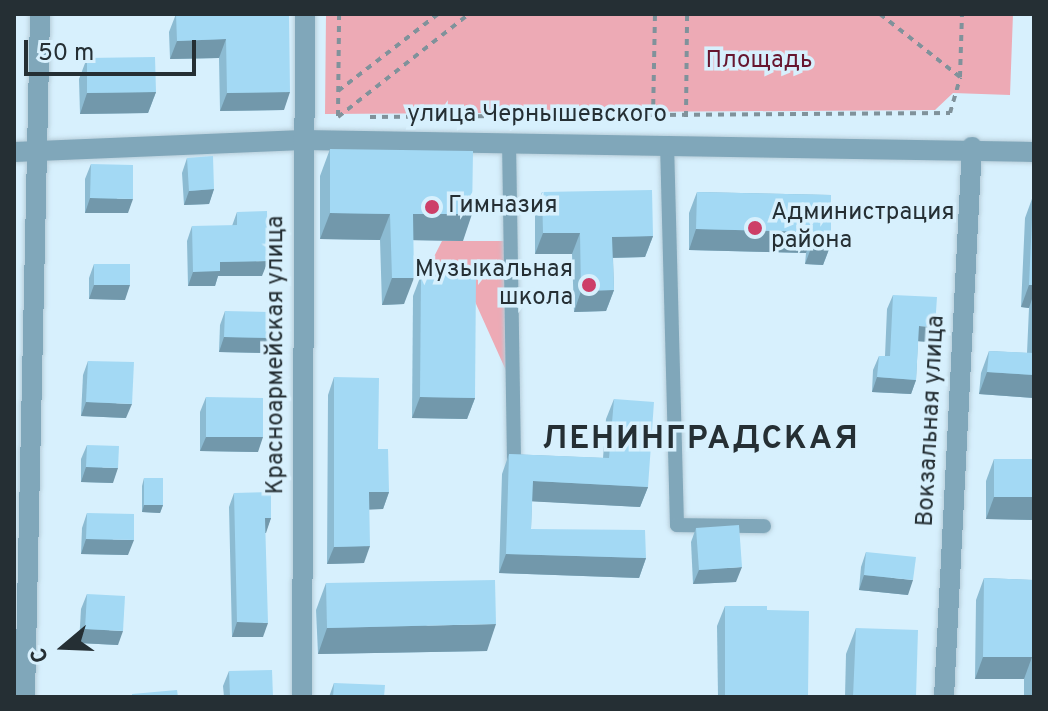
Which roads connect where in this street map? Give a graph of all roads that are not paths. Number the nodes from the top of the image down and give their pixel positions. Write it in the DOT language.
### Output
graph roads {
  1 [pos="40,14"];
  2 [pos="305,14"];
  3 [pos="303,140"];
  4 [pos="509,141"];
  5 [pos="667,143"];
  6 [pos="972,147"];
  7 [pos="14,152"];
  8 [pos="1034,152"];
  9 [pos="39,153"];
  10 [pos="14,165"];
  11 [pos="514,466"];
  12 [pos="764,526"];
  13 [pos="25,697"];
  14 [pos="302,697"];
  15 [pos="944,697"];
  1 -- 9 [label="street"];
  2 -- 3 [label="street, Красноармейская улица"];
  3 -- 4 [label="street, улица Чернышевского"];
  3 -- 9 [label="street, улица Чернышевского"];
  3 -- 14 [label="street, Красноармейская улица"];
  4 -- 5 [label="street, улица Чернышевского"];
  4 -- 11 [label="lane"];
  5 -- 6 [label="street, улица Чернышевского"];
  5 -- 12 [label="lane"];
  6 -- 8 [label="street, улица Чернышевского"];
  6 -- 15 [label="street, Вокзальная улица"];
  7 -- 9 [label="street, улица Чернышевского"];
  9 -- 10 [label="street, улица Чернышевского"];
  9 -- 13 [label="street"];
}
